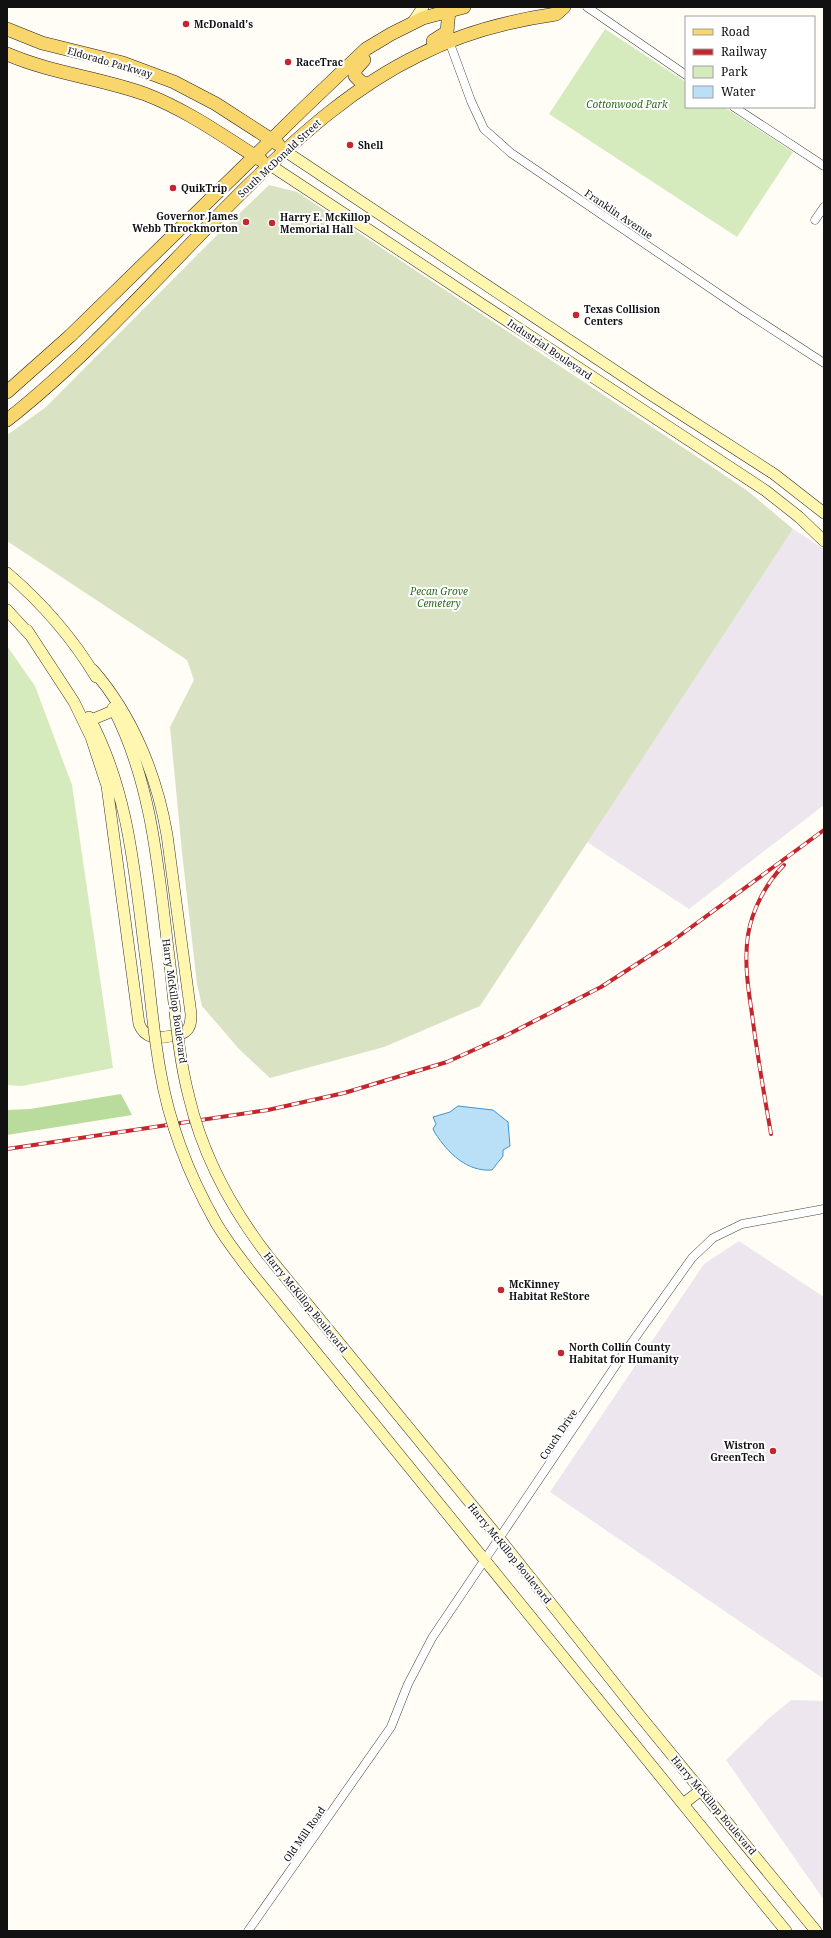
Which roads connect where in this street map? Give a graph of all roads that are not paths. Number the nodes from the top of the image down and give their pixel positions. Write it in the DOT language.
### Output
graph roads {
  1 [pos="423,7"];
  2 [pos="464,7"];
  3 [pos="564,7"];
  4 [pos="587,7"];
  5 [pos="449,8"];
  6 [pos="413,22"];
  7 [pos="7,29"];
  8 [pos="391,34"];
  9 [pos="449,41"];
  10 [pos="80,53"];
  11 [pos="7,54"];
  12 [pos="685,74"];
  13 [pos="75,75"];
  14 [pos="382,75"];
  15 [pos="369,84"];
  16 [pos="736,108"];
  17 [pos="272,139"];
  18 [pos="285,151"];
  19 [pos="256,156"];
  20 [pos="270,165"];
  21 [pos="824,166"];
  22 [pos="203,207"];
  23 [pos="824,207"];
  24 [pos="217,216"];
  25 [pos="815,220"];
  26 [pos="162,246"];
  27 [pos="175,258"];
  28 [pos="503,295"];
  29 [pos="493,312"];
  30 [pos="552,327"];
  31 [pos="541,343"];
  32 [pos="824,363"];
  33 [pos="633,383"];
  34 [pos="7,392"];
  35 [pos="653,396"];
  36 [pos="623,398"];
  37 [pos="644,412"];
  38 [pos="7,420"];
  39 [pos="824,513"];
  40 [pos="824,541"];
  41 [pos="7,573"];
  42 [pos="7,610"];
  43 [pos="27,630"];
  44 [pos="92,670"];
  45 [pos="114,710"];
  46 [pos="91,720"];
  47 [pos="824,1209"];
  48 [pos="499,1538"];
  49 [pos="485,1560"];
  50 [pos="376,1749"];
  51 [pos="701,1790"];
  52 [pos="684,1804"];
  53 [pos="248,1931"];
  54 [pos="786,1931"];
  55 [pos="816,1931"];
  1 -- 6 [label="main road"];
  2 -- 5 [label="main road, South McDonald Street"];
  3 -- 9 [label="main road, South McDonald Street"];
  4 -- 12 [label="street"];
  5 -- 6 [label="main road, South McDonald Street"];
  5 -- 14 [label="main road"];
  6 -- 8 [label="main road, South McDonald Street"];
  7 -- 10 [label="main road, Eldorado Parkway"];
  8 -- 15 [label="main road"];
  8 -- 17 [label="main road, South McDonald Street"];
  9 -- 14 [label="main road, South McDonald Street"];
  9 -- 32 [label="street, Franklin Avenue"];
  10 -- 13 [label="main road"];
  10 -- 17 [label="main road, Eldorado Parkway"];
  11 -- 13 [label="main road, Eldorado Parkway"];
  13 -- 19 [label="main road, Eldorado Parkway"];
  14 -- 15 [label="main road, South McDonald Street"];
  15 -- 18 [label="main road, South McDonald Street"];
  16 -- 21 [label="street"];
  17 -- 18 [label="main road, Eldorado Parkway"];
  17 -- 19 [label="main road, South McDonald Street"];
  18 -- 20 [label="main road, South McDonald Street"];
  18 -- 28 [label="main road, Industrial Boulevard"];
  19 -- 20 [label="main road, Eldorado Parkway"];
  19 -- 22 [label="main road, South McDonald Street"];
  20 -- 24 [label="main road, South McDonald Street"];
  20 -- 29 [label="main road, Industrial Boulevard"];
  22 -- 24 [label="main road"];
  22 -- 26 [label="main road, South McDonald Street"];
  23 -- 25 [label="street"];
  24 -- 27 [label="main road, South McDonald Street"];
  26 -- 27 [label="main road"];
  26 -- 34 [label="main road, South McDonald Street"];
  27 -- 38 [label="main road, South McDonald Street"];
  28 -- 29 [label="main road"];
  28 -- 30 [label="main road, Industrial Boulevard"];
  29 -- 31 [label="main road, Industrial Boulevard"];
  30 -- 31 [label="main road"];
  30 -- 33 [label="main road, Industrial Boulevard"];
  31 -- 36 [label="main road, Industrial Boulevard"];
  33 -- 35 [label="main road, Industrial Boulevard"];
  33 -- 36 [label="main road"];
  35 -- 37 [label="main road"];
  35 -- 39 [label="main road, Industrial Boulevard"];
  36 -- 37 [label="main road, Industrial Boulevard"];
  37 -- 40 [label="main road, Industrial Boulevard"];
  41 -- 44 [label="main road, Harry McKillop Boulevard"];
  42 -- 43 [label="main road"];
  43 -- 44 [label="main road"];
  43 -- 46 [label="main road"];
  44 -- 45 [label="main road, Harry McKillop Boulevard"];
  45 -- 46 [label="main road"];
  45 -- 48 [label="main road, Harry McKillop Boulevard, bridge"];
  46 -- 49 [label="main road, bridge"];
  47 -- 48 [label="street, Couch Drive"];
  48 -- 49 [label="street, Couch Drive"];
  48 -- 51 [label="main road, Harry McKillop Boulevard"];
  49 -- 50 [label="street, Couch Drive"];
  49 -- 52 [label="main road"];
  50 -- 53 [label="street, Old Mill Road"];
  51 -- 52 [label="main road"];
  51 -- 55 [label="main road, Harry McKillop Boulevard"];
  52 -- 54 [label="main road"];
}
